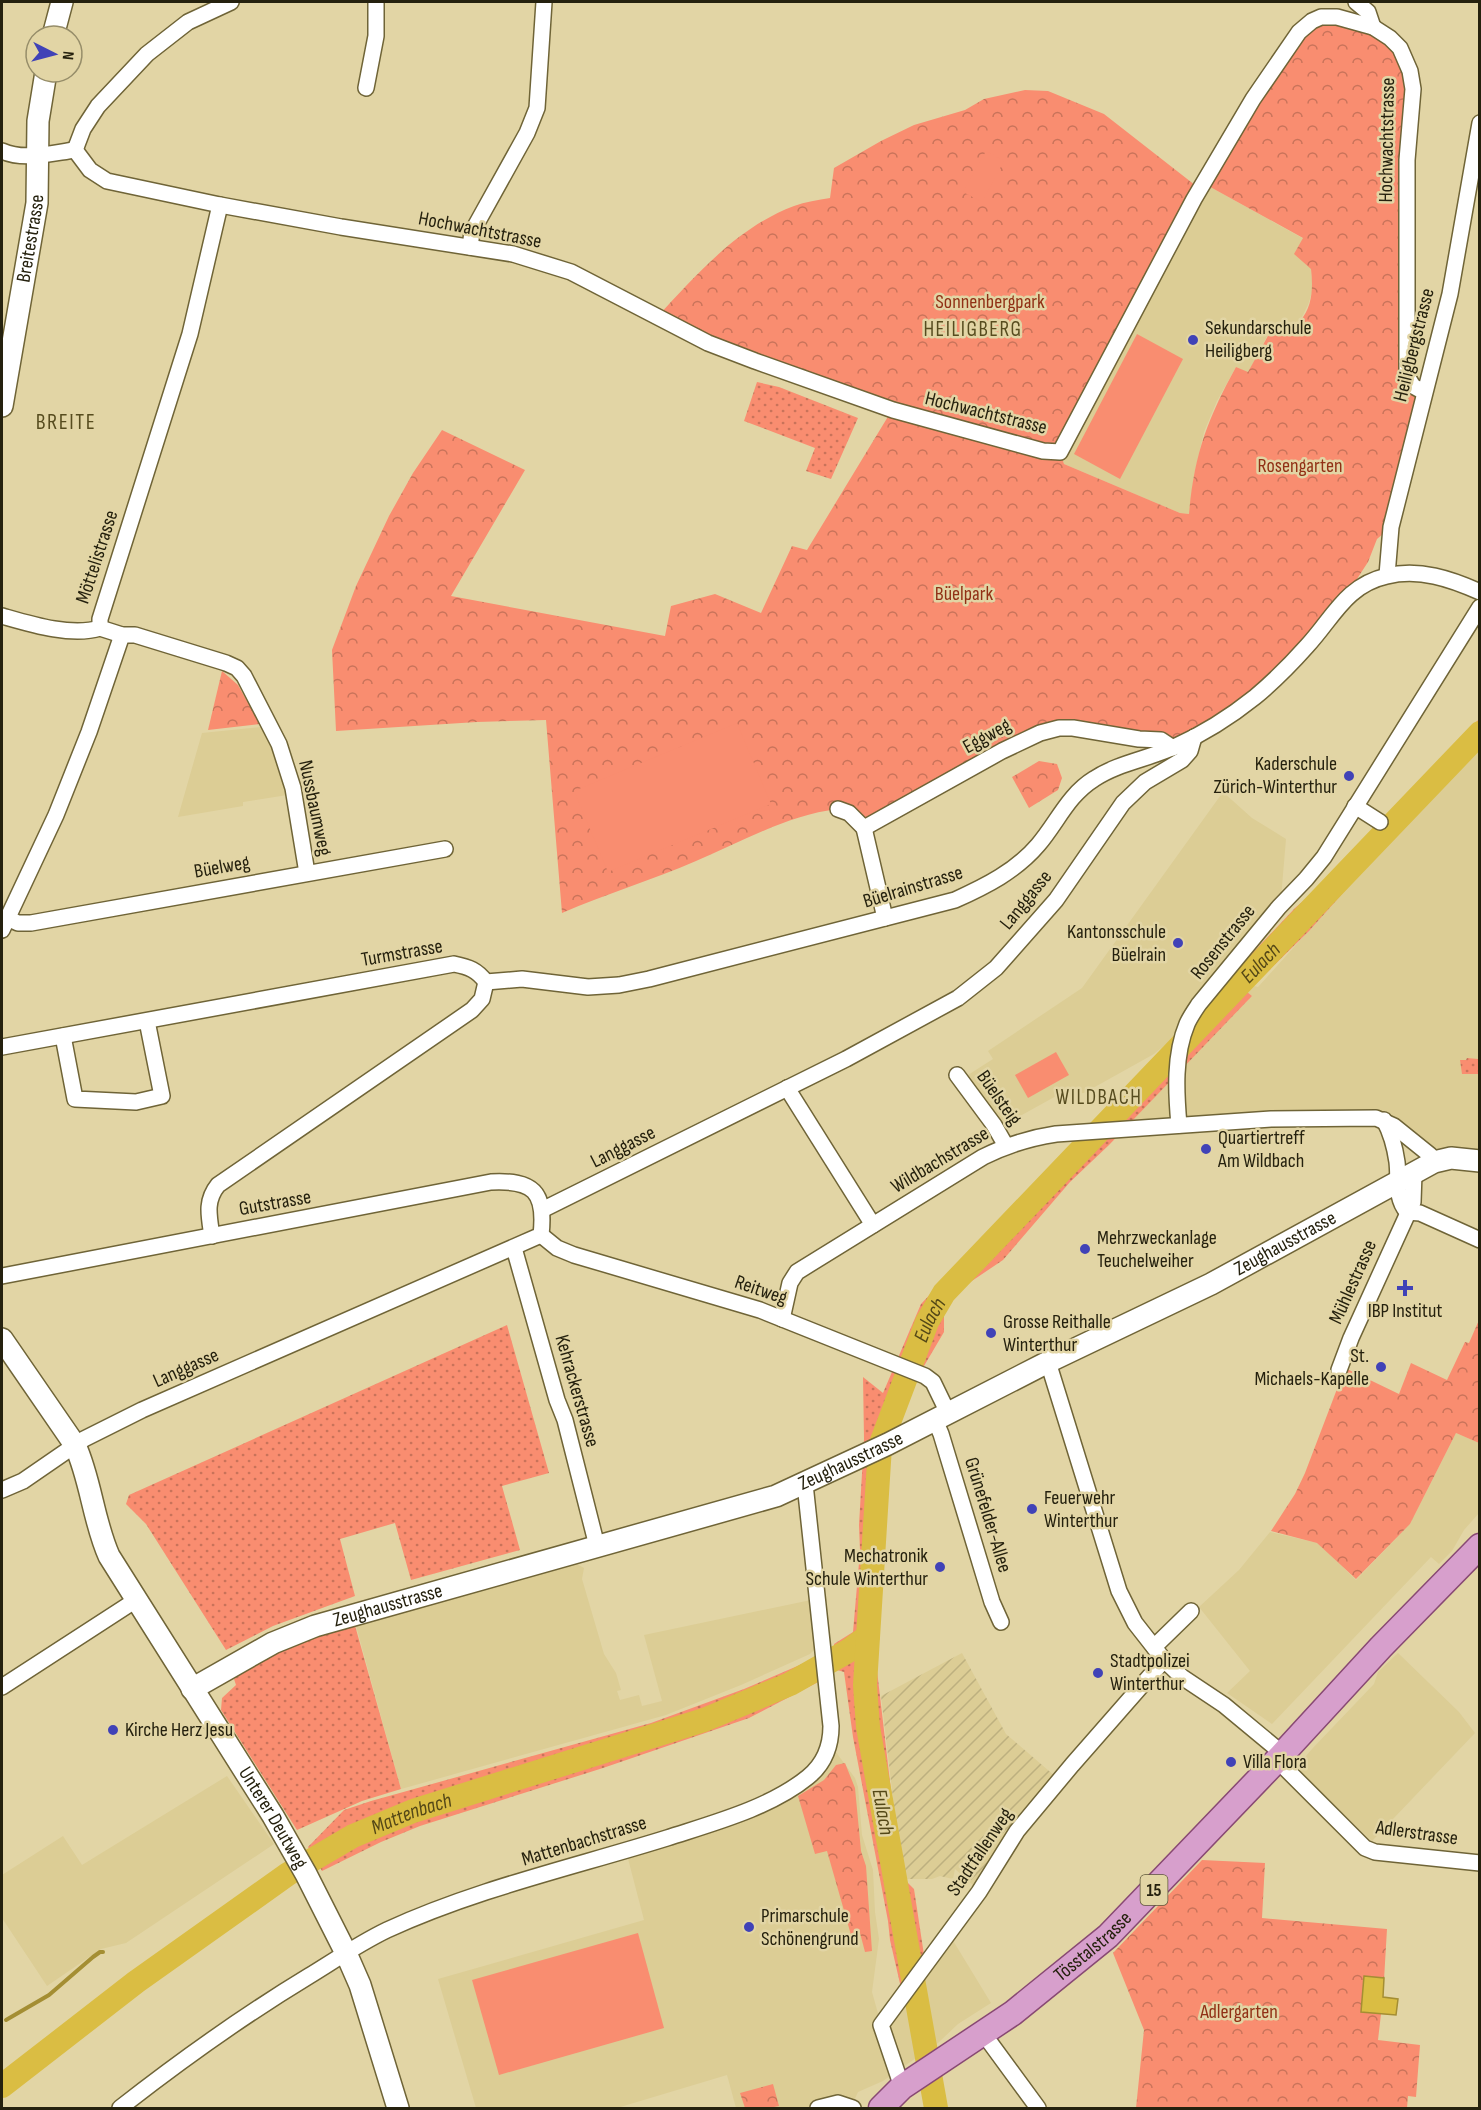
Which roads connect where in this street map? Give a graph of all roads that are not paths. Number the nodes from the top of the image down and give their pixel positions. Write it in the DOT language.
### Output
graph roads {
  1 [pos="62,2"];
  2 [pos="231,2"];
  3 [pos="376,2"];
  4 [pos="544,2"];
  5 [pos="1356,2"];
  6 [pos="56,24"];
  7 [pos="1373,27"];
  8 [pos="44,84"];
  9 [pos="366,88"];
  10 [pos="1479,123"];
  11 [pos="75,150"];
  12 [pos="2,152"];
  13 [pos="38,154"];
  14 [pos="220,205"];
  15 [pos="470,247"];
  16 [pos="1424,392"];
  17 [pos="2,401"];
  18 [pos="1388,576"];
  19 [pos="1479,592"];
  20 [pos="1479,607"];
  21 [pos="2,616"];
  22 [pos="100,628"];
  23 [pos="122,635"];
  24 [pos="1194,737"];
  25 [pos="1173,748"];
  26 [pos="1355,806"];
  27 [pos="838,809"];
  28 [pos="1380,822"];
  29 [pos="864,828"];
  30 [pos="445,849"];
  31 [pos="307,873"];
  32 [pos="885,918"];
  33 [pos="4,924"];
  34 [pos="486,982"];
  35 [pos="147,1021"];
  36 [pos="63,1036"];
  37 [pos="2,1047"];
  38 [pos="957,1075"];
  39 [pos="787,1088"];
  40 [pos="1384,1120"];
  41 [pos="1179,1125"];
  42 [pos="1006,1146"];
  43 [pos="1419,1147"];
  44 [pos="1397,1160"];
  45 [pos="1479,1161"];
  46 [pos="1434,1162"];
  47 [pos="1406,1178"];
  48 [pos="542,1210"];
  49 [pos="1407,1212"];
  50 [pos="873,1225"];
  51 [pos="541,1235"];
  52 [pos="212,1236"];
  53 [pos="1479,1240"];
  54 [pos="514,1248"];
  55 [pos="2,1276"];
  56 [pos="782,1319"];
  57 [pos="2,1340"];
  58 [pos="1048,1362"];
  59 [pos="1339,1370"];
  60 [pos="942,1416"];
  61 [pos="75,1445"];
  62 [pos="805,1484"];
  63 [pos="2,1490"];
  64 [pos="597,1546"];
  65 [pos="1475,1558"];
  66 [pos="136,1600"];
  67 [pos="1191,1611"];
  68 [pos="1001,1622"];
  69 [pos="1154,1647"];
  70 [pos="1164,1660"];
  71 [pos="2,1687"];
  72 [pos="192,1689"];
  73 [pos="1280,1757"];
  74 [pos="1479,1863"];
  75 [pos="346,1953"];
  76 [pos="983,2033"];
  77 [pos="902,2087"];
  78 [pos="120,2109"];
  79 [pos="398,2109"];
  80 [pos="818,2109"];
  81 [pos="853,2109"];
  82 [pos="881,2109"];
  83 [pos="1038,2109"];
  1 -- 6 [label="street"];
  2 -- 11 [label="street"];
  3 -- 9 [label="street"];
  4 -- 15 [label="street"];
  5 -- 7 [label="street"];
  7 -- 15 [label="street, Hochwachtstrasse"];
  7 -- 16 [label="street, Hochwachtstrasse"];
  8 -- 13 [label="street, Breitestrasse"];
  10 -- 16 [label="street, Heiligbergstrasse"];
  11 -- 13 [label="street"];
  11 -- 14 [label="street, Hochwachtstrasse"];
  12 -- 13 [label="street"];
  13 -- 17 [label="street, Breitestrasse"];
  14 -- 15 [label="street, Hochwachtstrasse"];
  14 -- 22 [label="street, Möttelistrasse"];
  16 -- 18 [label="street, Heiligbergstrasse"];
  18 -- 19 [label="street"];
  18 -- 24 [label="street, Büelrainstrasse"];
  20 -- 26 [label="street, Rosenstrasse"];
  21 -- 22 [label="street"];
  22 -- 23 [label="street, Möttelistrasse"];
  23 -- 31 [label="street, Nussbaumweg"];
  23 -- 33 [label="street"];
  24 -- 25 [label="street, Büelrainstrasse"];
  24 -- 39 [label="street, Langgasse"];
  25 -- 29 [label="street, Eggweg"];
  25 -- 32 [label="street, Büelrainstrasse"];
  26 -- 28 [label="street"];
  26 -- 41 [label="street, Rosenstrasse"];
  27 -- 29 [label="street"];
  29 -- 32 [label="street"];
  30 -- 31 [label="street, Büelweg"];
  31 -- 33 [label="street, Büelweg"];
  32 -- 34 [label="street, Büelrainstrasse"];
  34 -- 35 [label="street, Turmstrasse"];
  34 -- 52 [label="street"];
  35 -- 36 [label="street, Turmstrasse"];
  35 -- 36 [label="street"];
  36 -- 37 [label="street, Turmstrasse"];
  38 -- 42 [label="street, Büelsteig"];
  39 -- 48 [label="street, Langgasse"];
  39 -- 50 [label="street"];
  40 -- 41 [label="street, Wildbachstrasse"];
  40 -- 43 [label="street"];
  40 -- 44 [label="street"];
  41 -- 42 [label="street, Wildbachstrasse"];
  42 -- 50 [label="street, Wildbachstrasse"];
  43 -- 44 [label="street"];
  43 -- 46 [label="street"];
  44 -- 47 [label="street"];
  45 -- 46 [label="street, Zeughausstrasse"];
  46 -- 47 [label="street, Zeughausstrasse"];
  47 -- 49 [label="street, Mühlestrasse"];
  47 -- 58 [label="street, Zeughausstrasse"];
  48 -- 51 [label="street"];
  48 -- 52 [label="street, Gutstrasse"];
  49 -- 53 [label="street"];
  49 -- 59 [label="street, Mühlestrasse"];
  50 -- 56 [label="street, Wildbachstrasse"];
  51 -- 54 [label="street, Langgasse"];
  51 -- 56 [label="street, Reitweg"];
  52 -- 55 [label="street, Gutstrasse"];
  54 -- 61 [label="street, Langgasse"];
  54 -- 64 [label="street, Kehrackerstrasse"];
  56 -- 60 [label="street, Reitweg"];
  57 -- 61 [label="street"];
  58 -- 60 [label="street, Zeughausstrasse"];
  58 -- 69 [label="street, Adlerstrasse"];
  60 -- 62 [label="street, Zeughausstrasse"];
  60 -- 68 [label="street, Grünefelder-Allee"];
  61 -- 63 [label="street, Langgasse"];
  61 -- 66 [label="street, Unterer Deutweg"];
  62 -- 64 [label="street, Zeughausstrasse"];
  62 -- 75 [label="street, Mattenbachstrasse"];
  64 -- 72 [label="street, Zeughausstrasse"];
  65 -- 73 [label="main road, Tösstalstrasse / 15"];
  66 -- 71 [label="street"];
  66 -- 72 [label="street, Unterer Deutweg"];
  67 -- 69 [label="street"];
  69 -- 70 [label="street, Adlerstrasse"];
  70 -- 73 [label="street, Adlerstrasse"];
  70 -- 77 [label="street, Stadtfallenweg"];
  72 -- 75 [label="street, Unterer Deutweg"];
  73 -- 74 [label="street, Adlerstrasse"];
  73 -- 76 [label="main road, Tösstalstrasse / 15"];
  75 -- 78 [label="street, Mattenbachstrasse"];
  75 -- 79 [label="street, Unterer Deutweg"];
  76 -- 77 [label="main road, Tösstalstrasse / 15"];
  76 -- 83 [label="street"];
  77 -- 82 [label="main road, Tösstalstrasse / 15"];
  80 -- 81 [label="street"];
}
